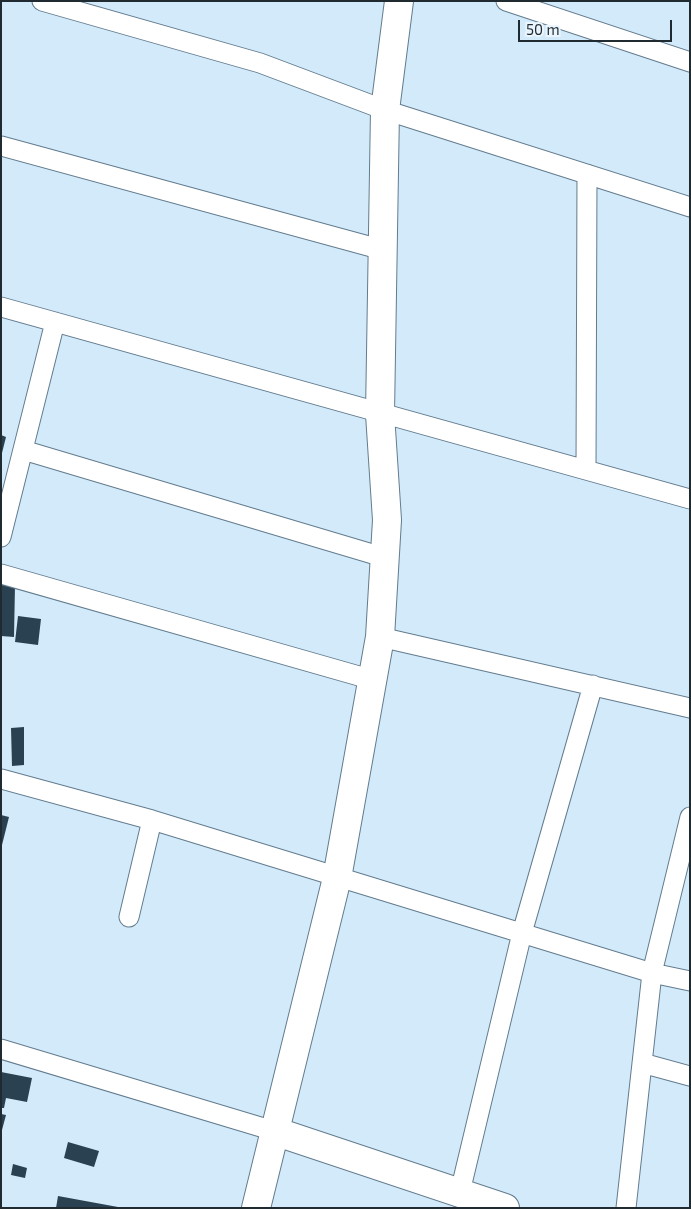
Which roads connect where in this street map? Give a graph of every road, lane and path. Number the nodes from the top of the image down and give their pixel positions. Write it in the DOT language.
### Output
graph roads {
  1 [pos="42,1"];
  2 [pos="399,1"];
  3 [pos="506,1"];
  4 [pos="690,62"];
  5 [pos="385,110"];
  6 [pos="1,146"];
  7 [pos="587,174"];
  8 [pos="690,207"];
  9 [pos="383,250"];
  10 [pos="1,307"];
  11 [pos="55,322"];
  12 [pos="380,414"];
  13 [pos="23,450"];
  14 [pos="586,469"];
  15 [pos="690,499"];
  16 [pos="2,533"];
  17 [pos="386,558"];
  18 [pos="1,574"];
  19 [pos="380,637"];
  20 [pos="373,680"];
  21 [pos="593,685"];
  22 [pos="690,708"];
  23 [pos="1,779"];
  24 [pos="690,816"];
  25 [pos="152,820"];
  26 [pos="337,878"];
  27 [pos="129,917"];
  28 [pos="522,933"];
  29 [pos="652,973"];
  30 [pos="690,981"];
  31 [pos="1,1049"];
  32 [pos="642,1063"];
  33 [pos="690,1076"];
  34 [pos="274,1131"];
  35 [pos="460,1192"];
  36 [pos="256,1208"];
  37 [pos="505,1208"];
  38 [pos="626,1208"];
  1 -- 5 [label="street"];
  2 -- 5 [label="street"];
  3 -- 4 [label="street"];
  5 -- 7 [label="street"];
  5 -- 9 [label="street"];
  6 -- 9 [label="street"];
  7 -- 8 [label="street"];
  7 -- 14 [label="street"];
  9 -- 12 [label="street"];
  10 -- 11 [label="street"];
  11 -- 12 [label="street"];
  11 -- 13 [label="street"];
  12 -- 14 [label="street"];
  12 -- 17 [label="street"];
  13 -- 16 [label="street"];
  13 -- 17 [label="street"];
  14 -- 15 [label="street"];
  17 -- 19 [label="street"];
  18 -- 20 [label="street"];
  19 -- 20 [label="street"];
  19 -- 21 [label="street"];
  20 -- 26 [label="street"];
  21 -- 22 [label="street"];
  21 -- 28 [label="street"];
  23 -- 25 [label="street"];
  24 -- 29 [label="street"];
  25 -- 26 [label="street"];
  25 -- 27 [label="street"];
  26 -- 28 [label="street"];
  26 -- 34 [label="street"];
  28 -- 29 [label="street"];
  28 -- 35 [label="street"];
  29 -- 30 [label="street"];
  29 -- 32 [label="street"];
  31 -- 34 [label="street"];
  32 -- 33 [label="street"];
  32 -- 38 [label="street"];
  34 -- 35 [label="street"];
  34 -- 36 [label="street"];
  35 -- 37 [label="street"];
}
